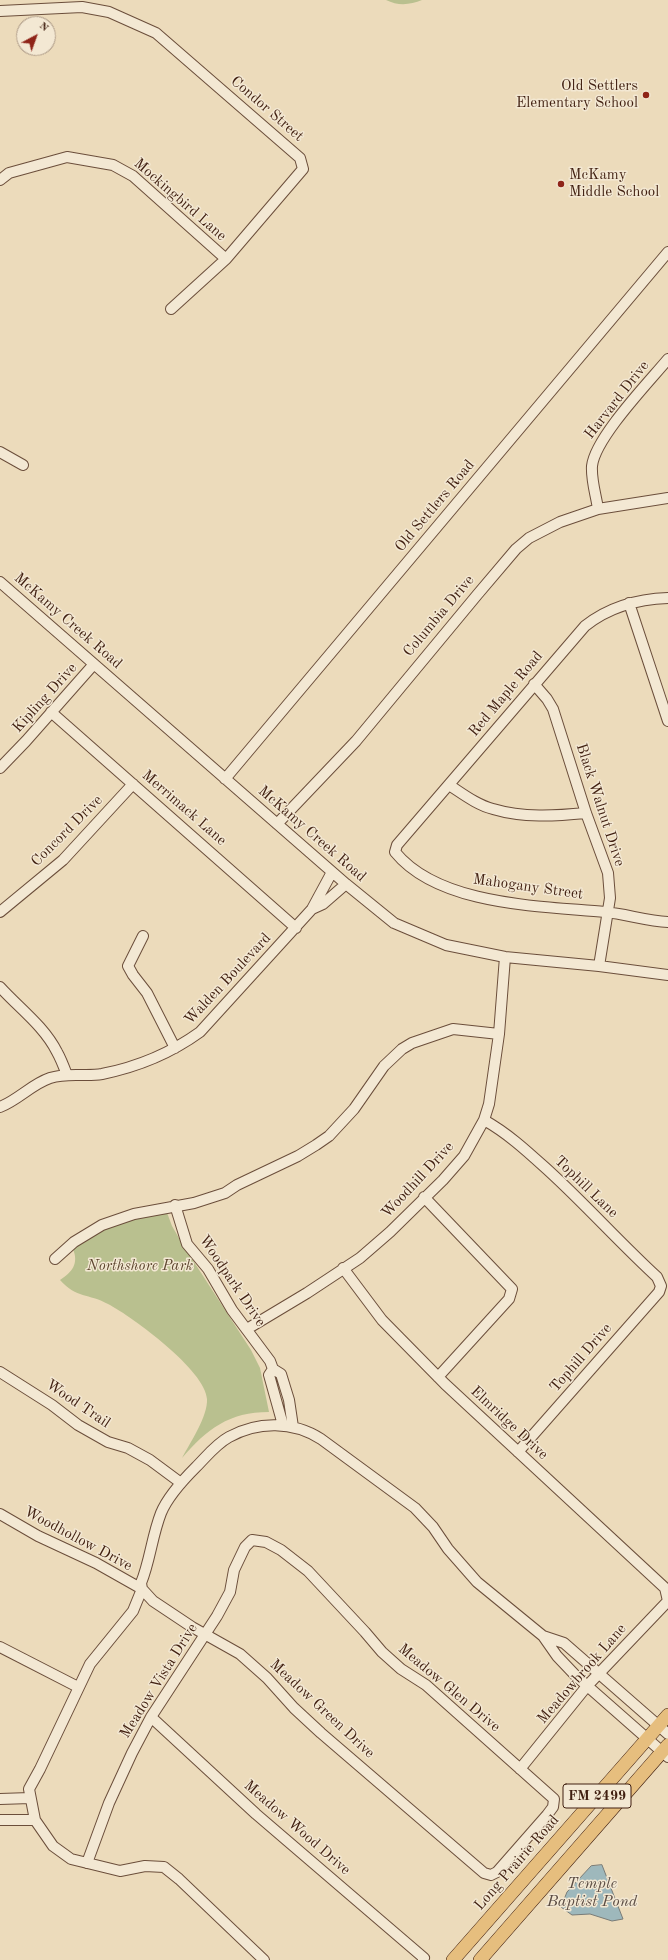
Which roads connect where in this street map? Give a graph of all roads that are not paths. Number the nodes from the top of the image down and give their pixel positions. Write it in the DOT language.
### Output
graph roads {
  1 [pos="0,10"];
  2 [pos="0,180"];
  3 [pos="668,252"];
  4 [pos="226,259"];
  5 [pos="171,309"];
  6 [pos="668,359"];
  7 [pos="0,452"];
  8 [pos="23,465"];
  9 [pos="668,498"];
  10 [pos="598,509"];
  11 [pos="0,582"];
  12 [pos="668,598"];
  13 [pos="629,603"];
  14 [pos="94,664"];
  15 [pos="534,684"];
  16 [pos="663,691"];
  17 [pos="51,712"];
  18 [pos="668,721"];
  19 [pos="0,768"];
  20 [pos="225,779"];
  21 [pos="133,784"];
  22 [pos="449,785"];
  23 [pos="586,813"];
  24 [pos="277,824"];
  25 [pos="396,852"];
  26 [pos="332,872"];
  27 [pos="346,884"];
  28 [pos="312,909"];
  29 [pos="0,912"];
  30 [pos="607,912"];
  31 [pos="668,922"];
  32 [pos="296,928"];
  33 [pos="143,936"];
  34 [pos="505,957"];
  35 [pos="599,966"];
  36 [pos="668,975"];
  37 [pos="0,987"];
  38 [pos="498,1034"];
  39 [pos="175,1048"];
  40 [pos="67,1074"];
  41 [pos="0,1108"];
  42 [pos="484,1120"];
  43 [pos="424,1197"];
  44 [pos="175,1205"];
  45 [pos="55,1259"];
  46 [pos="343,1268"];
  47 [pos="660,1283"];
  48 [pos="247,1328"];
  49 [pos="273,1369"];
  50 [pos="0,1372"];
  51 [pos="438,1377"];
  52 [pos="282,1425"];
  53 [pos="293,1427"];
  54 [pos="518,1452"];
  55 [pos="181,1483"];
  56 [pos="0,1514"];
  57 [pos="252,1540"];
  58 [pos="665,1588"];
  59 [pos="142,1589"];
  60 [pos="668,1601"];
  61 [pos="205,1634"];
  62 [pos="543,1636"];
  63 [pos="0,1647"];
  64 [pos="599,1673"];
  65 [pos="588,1686"];
  66 [pos="78,1687"];
  67 [pos="668,1715"];
  68 [pos="151,1716"];
  69 [pos="663,1730"];
  70 [pos="648,1738"];
  71 [pos="666,1751"];
  72 [pos="520,1768"];
  73 [pos="30,1798"];
  74 [pos="0,1799"];
  75 [pos="0,1820"];
  76 [pos="35,1820"];
  77 [pos="86,1863"];
  78 [pos="492,1874"];
  79 [pos="456,1959"];
  80 [pos="264,1960"];
  81 [pos="423,1960"];
  82 [pos="480,1960"];
  1 -- 4 [label="street, Condor Street"];
  2 -- 4 [label="street, Mockingbird Lane"];
  3 -- 20 [label="street, Old Settlers Road"];
  4 -- 5 [label="street, Condor Street"];
  6 -- 10 [label="street, Harvard Drive"];
  7 -- 8 [label="street"];
  9 -- 10 [label="street, Columbia Drive"];
  10 -- 24 [label="street, Columbia Drive"];
  11 -- 14 [label="street, McKamy Creek Road"];
  12 -- 13 [label="street, Red Maple Road"];
  13 -- 15 [label="street, Red Maple Road"];
  13 -- 16 [label="street"];
  14 -- 17 [label="street, Kipling Drive"];
  14 -- 20 [label="street, McKamy Creek Road"];
  15 -- 22 [label="street, Red Maple Road"];
  15 -- 23 [label="street, Black Walnut Drive"];
  16 -- 18 [label="street"];
  17 -- 19 [label="street, Kipling Drive"];
  17 -- 21 [label="street, Merrimack Lane"];
  20 -- 24 [label="street, McKamy Creek Road"];
  21 -- 29 [label="street, Concord Drive"];
  21 -- 32 [label="street, Merrimack Lane"];
  22 -- 23 [label="street"];
  22 -- 25 [label="street, Red Maple Road"];
  23 -- 30 [label="street, Black Walnut Drive"];
  24 -- 26 [label="street, McKamy Creek Road"];
  25 -- 30 [label="street, Mahogany Street"];
  26 -- 27 [label="street, McKamy Creek Road"];
  26 -- 28 [label="street, Walden Boulevard"];
  27 -- 28 [label="street, Walden Boulevard"];
  27 -- 34 [label="street, McKamy Creek Road"];
  28 -- 32 [label="street, Walden Boulevard"];
  30 -- 31 [label="street, Mahogany Street"];
  30 -- 35 [label="street, Black Walnut Drive"];
  32 -- 39 [label="street, Walden Boulevard"];
  33 -- 39 [label="street"];
  34 -- 35 [label="street, McKamy Creek Road"];
  34 -- 38 [label="street, Woodhill Drive"];
  35 -- 36 [label="street, McKamy Creek Road"];
  37 -- 40 [label="street"];
  38 -- 42 [label="street, Woodhill Drive"];
  38 -- 44 [label="street"];
  39 -- 40 [label="street, Walden Boulevard"];
  40 -- 41 [label="street, Walden Boulevard"];
  42 -- 43 [label="street, Woodhill Drive"];
  42 -- 47 [label="street, Tophill Lane"];
  43 -- 46 [label="street, Woodhill Drive"];
  43 -- 51 [label="street"];
  44 -- 45 [label="street"];
  44 -- 48 [label="street, Woodpark Drive"];
  46 -- 48 [label="street, Woodhill Drive"];
  46 -- 51 [label="street, Elmridge Drive"];
  47 -- 54 [label="street, Tophill Drive"];
  48 -- 49 [label="street, Woodpark Drive"];
  49 -- 52 [label="street, Woodpark Drive"];
  49 -- 53 [label="street, Woodpark Drive"];
  50 -- 55 [label="street, Wood Trail"];
  51 -- 54 [label="street, Elmridge Drive"];
  52 -- 53 [label="street"];
  52 -- 55 [label="street"];
  53 -- 62 [label="street"];
  54 -- 58 [label="street, Elmridge Drive"];
  55 -- 59 [label="street"];
  56 -- 59 [label="street, Woodhollow Drive"];
  57 -- 61 [label="street, Meadow Vista Drive"];
  57 -- 72 [label="street, Meadow Glen Drive"];
  58 -- 60 [label="street, Meadowbrook Lane"];
  59 -- 61 [label="street, Meadow Green Drive"];
  59 -- 66 [label="street"];
  60 -- 64 [label="street, Meadowbrook Lane"];
  61 -- 68 [label="street, Meadow Vista Drive"];
  61 -- 78 [label="street, Meadow Green Drive"];
  62 -- 64 [label="street"];
  62 -- 65 [label="street"];
  63 -- 66 [label="street"];
  64 -- 65 [label="street, Meadowbrook Lane"];
  64 -- 69 [label="street"];
  65 -- 70 [label="street"];
  65 -- 72 [label="street, Meadowbrook Lane"];
  66 -- 73 [label="street"];
  67 -- 69 [label="main road, Long Prairie Road / FM 2499"];
  68 -- 77 [label="street, Meadow Vista Drive"];
  68 -- 81 [label="street, Meadow Wood Drive"];
  69 -- 70 [label="main road, Long Prairie Road / FM 2499"];
  70 -- 71 [label="street"];
  70 -- 79 [label="main road, Long Prairie Road / FM 2499"];
  71 -- 82 [label="main road, FM 2499"];
  72 -- 78 [label="street, Meadow Glen Drive"];
  73 -- 74 [label="street"];
  73 -- 76 [label="street"];
  75 -- 76 [label="street"];
  76 -- 77 [label="street"];
  77 -- 80 [label="street"];
}
